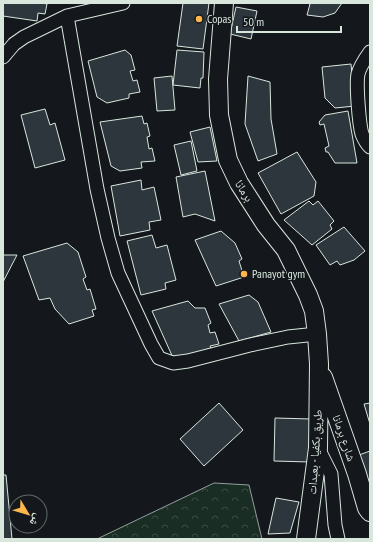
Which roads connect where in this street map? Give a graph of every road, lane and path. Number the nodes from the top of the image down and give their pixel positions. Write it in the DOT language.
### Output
graph roads {
  1 [pos="123,3"];
  2 [pos="224,3"];
  3 [pos="67,16"];
  4 [pos="370,52"];
  5 [pos="3,57"];
  6 [pos="370,147"];
  7 [pos="317,334"];
  8 [pos="319,364"];
  9 [pos="318,448"];
  10 [pos="370,512"];
  11 [pos="306,539"];
  12 [pos="338,539"];
  1 -- 3 [label="street"];
  2 -- 7 [label="main road, برمانا"];
  3 -- 5 [label="street"];
  3 -- 7 [label="street"];
  4 -- 6 [label="street"];
  7 -- 8 [label="main road, برمانا"];
  8 -- 9 [label="main road, طريق بكفيا - بعبدات"];
  8 -- 10 [label="main road, شارع برمانا"];
  9 -- 11 [label="main road, طريق بكفيا - بعبدات"];
  9 -- 12 [label="street"];
}
